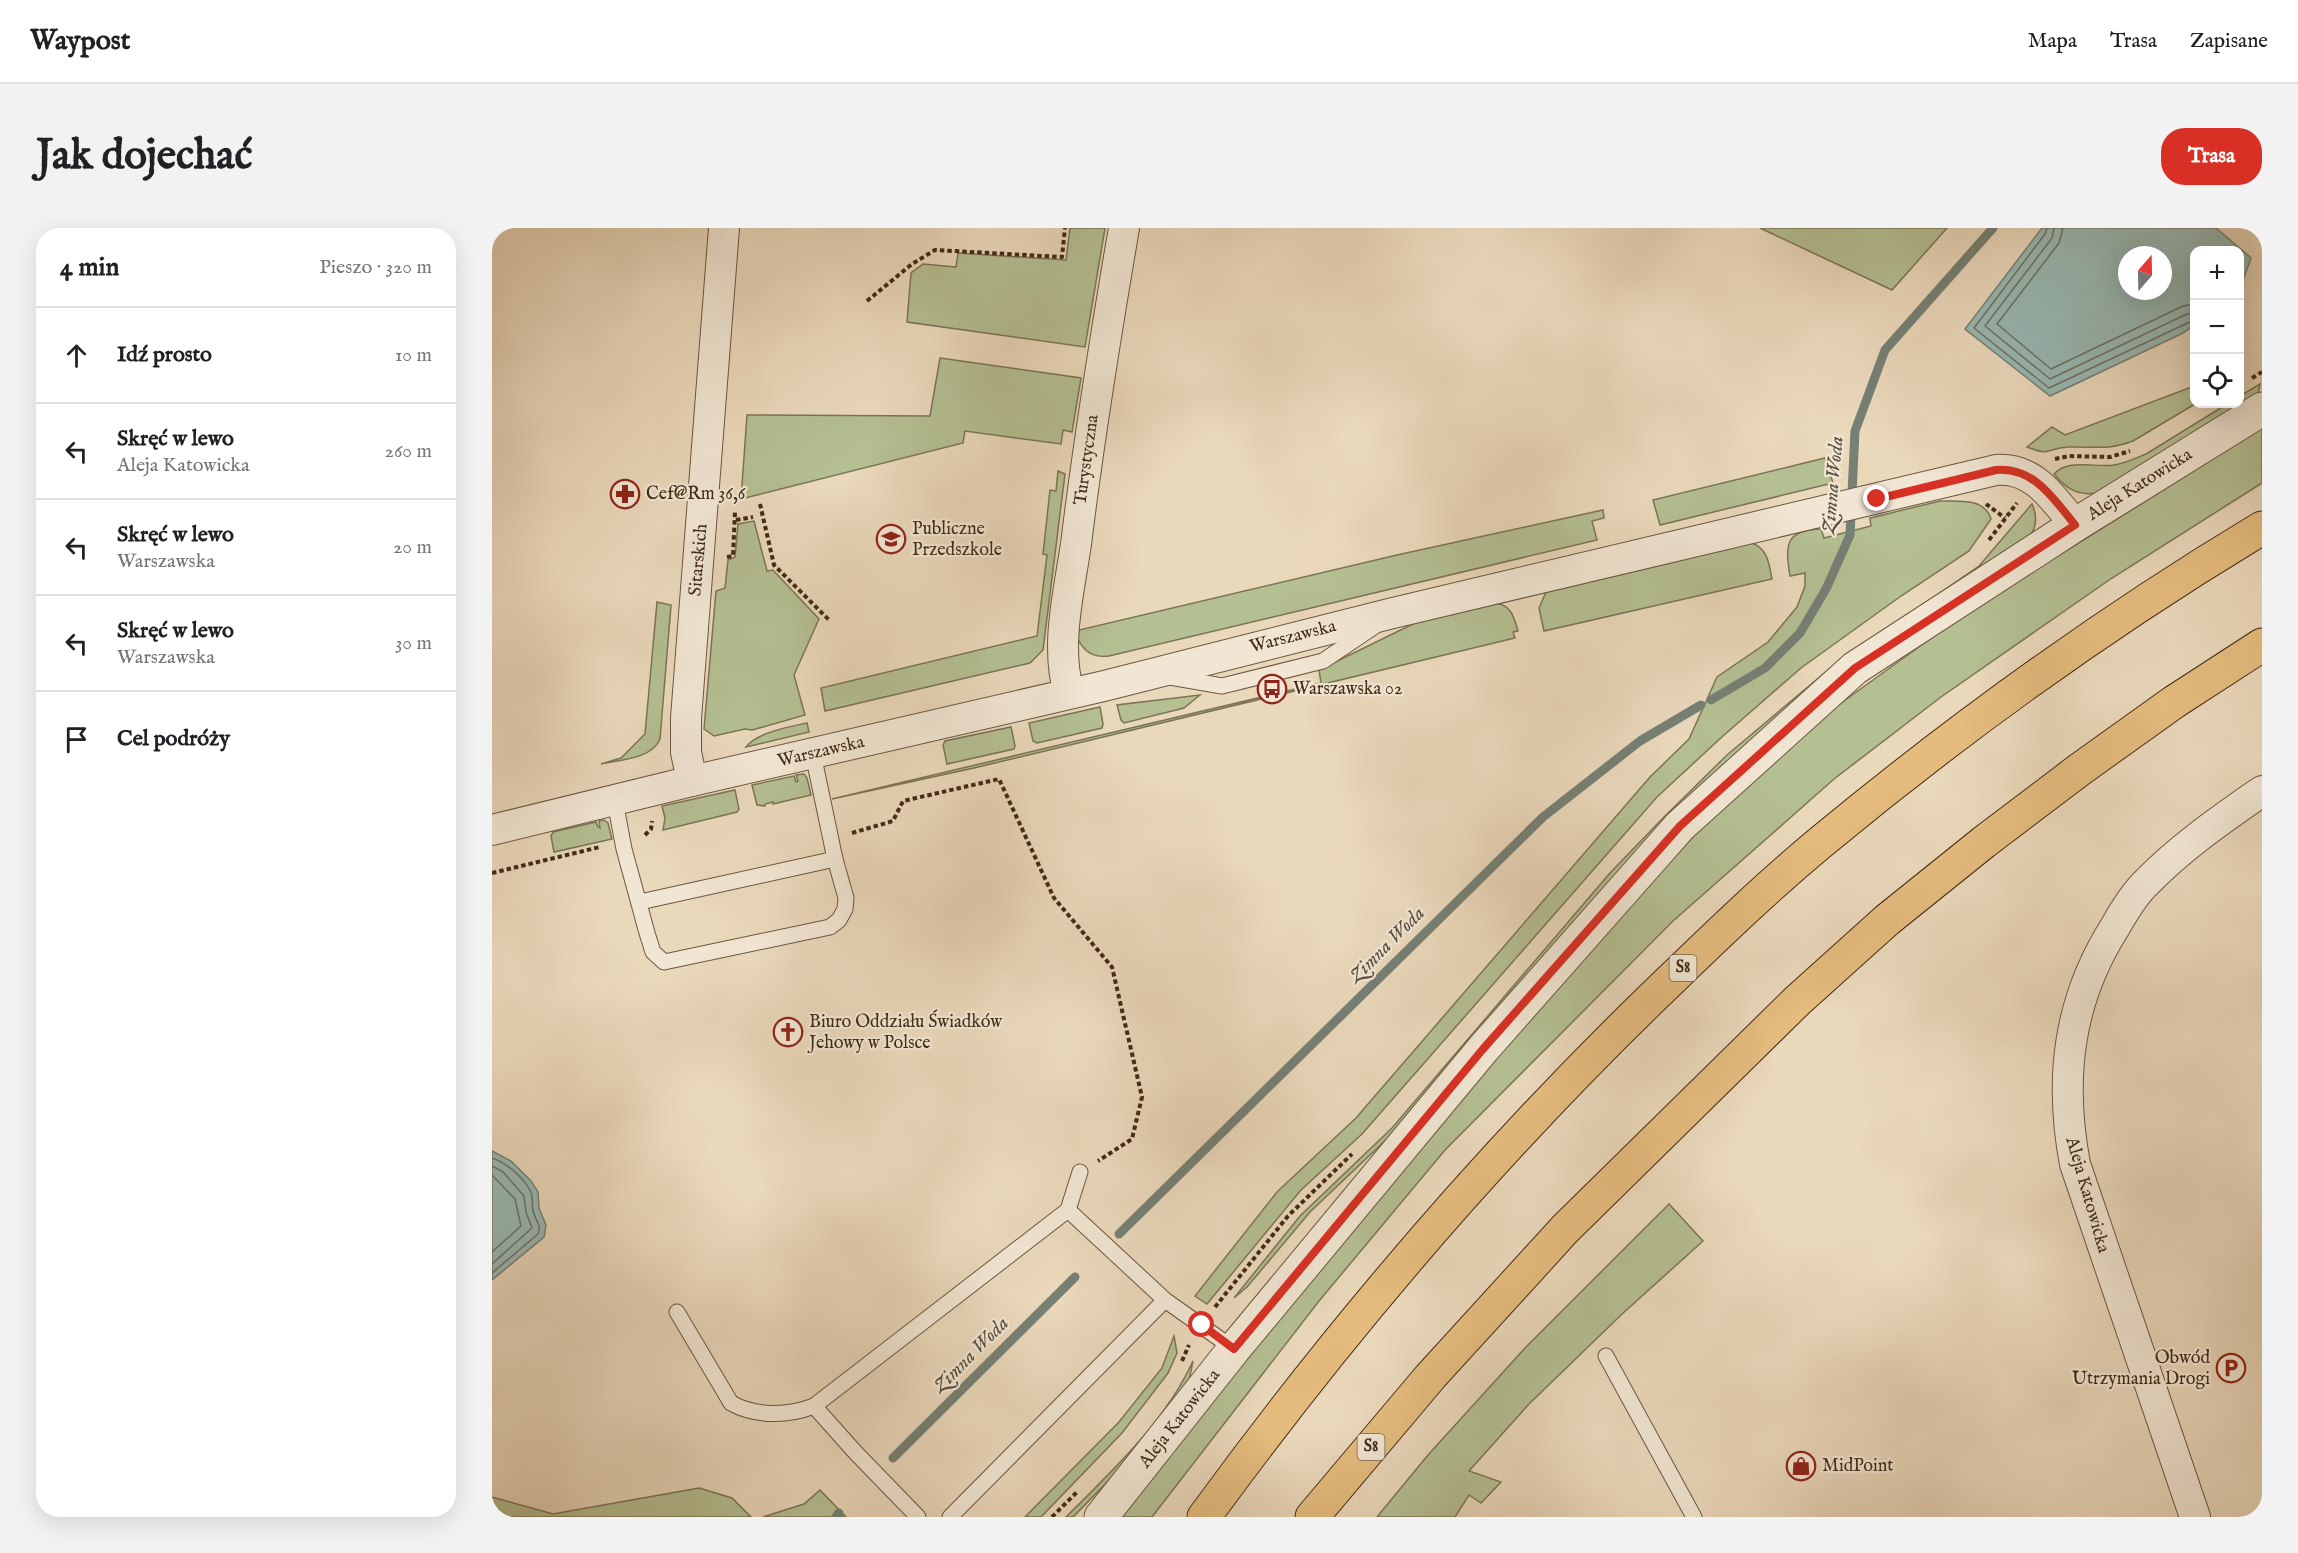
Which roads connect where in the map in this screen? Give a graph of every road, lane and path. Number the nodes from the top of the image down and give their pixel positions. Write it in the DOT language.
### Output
graph roads {
  1 [pos="1065,228"];
  2 [pos="1124,228"];
  3 [pos="718,229"];
  4 [pos="867,301"];
  5 [pos="2262,409"];
  6 [pos="2139,447"];
  7 [pos="2050,462"];
  8 [pos="760,504"];
  9 [pos="753,517"];
  10 [pos="736,520"];
  11 [pos="2075,525"];
  12 [pos="2262,528"];
  13 [pos="829,620"];
  14 [pos="2262,645"];
  15 [pos="1069,693"];
  16 [pos="813,754"];
  17 [pos="692,781"];
  18 [pos="2262,791"];
  19 [pos="615,801"];
  20 [pos="650,810"];
  21 [pos="492,830"];
  22 [pos="631,840"];
  23 [pos="831,840"];
  24 [pos="835,859"];
  25 [pos="492,873"];
  26 [pos="640,902"];
  27 [pos="1080,1173"];
  28 [pos="1068,1210"];
  29 [pos="1165,1300"];
  30 [pos="678,1312"];
  31 [pos="1234,1349"];
  32 [pos="1606,1356"];
  33 [pos="814,1406"];
  34 [pos="918,1517"];
  35 [pos="950,1517"];
  36 [pos="1101,1517"];
  37 [pos="1204,1517"];
  38 [pos="1312,1517"];
  39 [pos="1694,1517"];
  40 [pos="2195,1517"];
  1 -- 4 [label="path"];
  2 -- 15 [label="street, Turystyczna"];
  3 -- 17 [label="street, Sitarskich"];
  5 -- 11 [label="street, Aleja Katowicka"];
  6 -- 7 [label="path"];
  8 -- 13 [label="path"];
  9 -- 10 [label="path"];
  11 -- 15 [label="street, Warszawska"];
  11 -- 31 [label="street, Aleja Katowicka"];
  12 -- 37 [label="highway, S8"];
  14 -- 38 [label="highway, S8"];
  15 -- 16 [label="street, Warszawska"];
  16 -- 17 [label="street, Warszawska"];
  16 -- 23 [label="lane"];
  17 -- 19 [label="street, Warszawska"];
  18 -- 40 [label="street, Aleja Katowicka"];
  19 -- 21 [label="street, Warszawska"];
  19 -- 22 [label="lane"];
  20 -- 22 [label="path"];
  22 -- 25 [label="path"];
  22 -- 26 [label="lane"];
  23 -- 24 [label="lane"];
  23 -- 27 [label="path"];
  24 -- 26 [label="lane"];
  24 -- 26 [label="lane"];
  27 -- 28 [label="lane"];
  28 -- 29 [label="lane"];
  28 -- 33 [label="lane"];
  29 -- 31 [label="lane"];
  29 -- 35 [label="lane"];
  30 -- 33 [label="lane"];
  31 -- 36 [label="street, Aleja Katowicka"];
  32 -- 39 [label="lane"];
  33 -- 34 [label="lane"];
}
